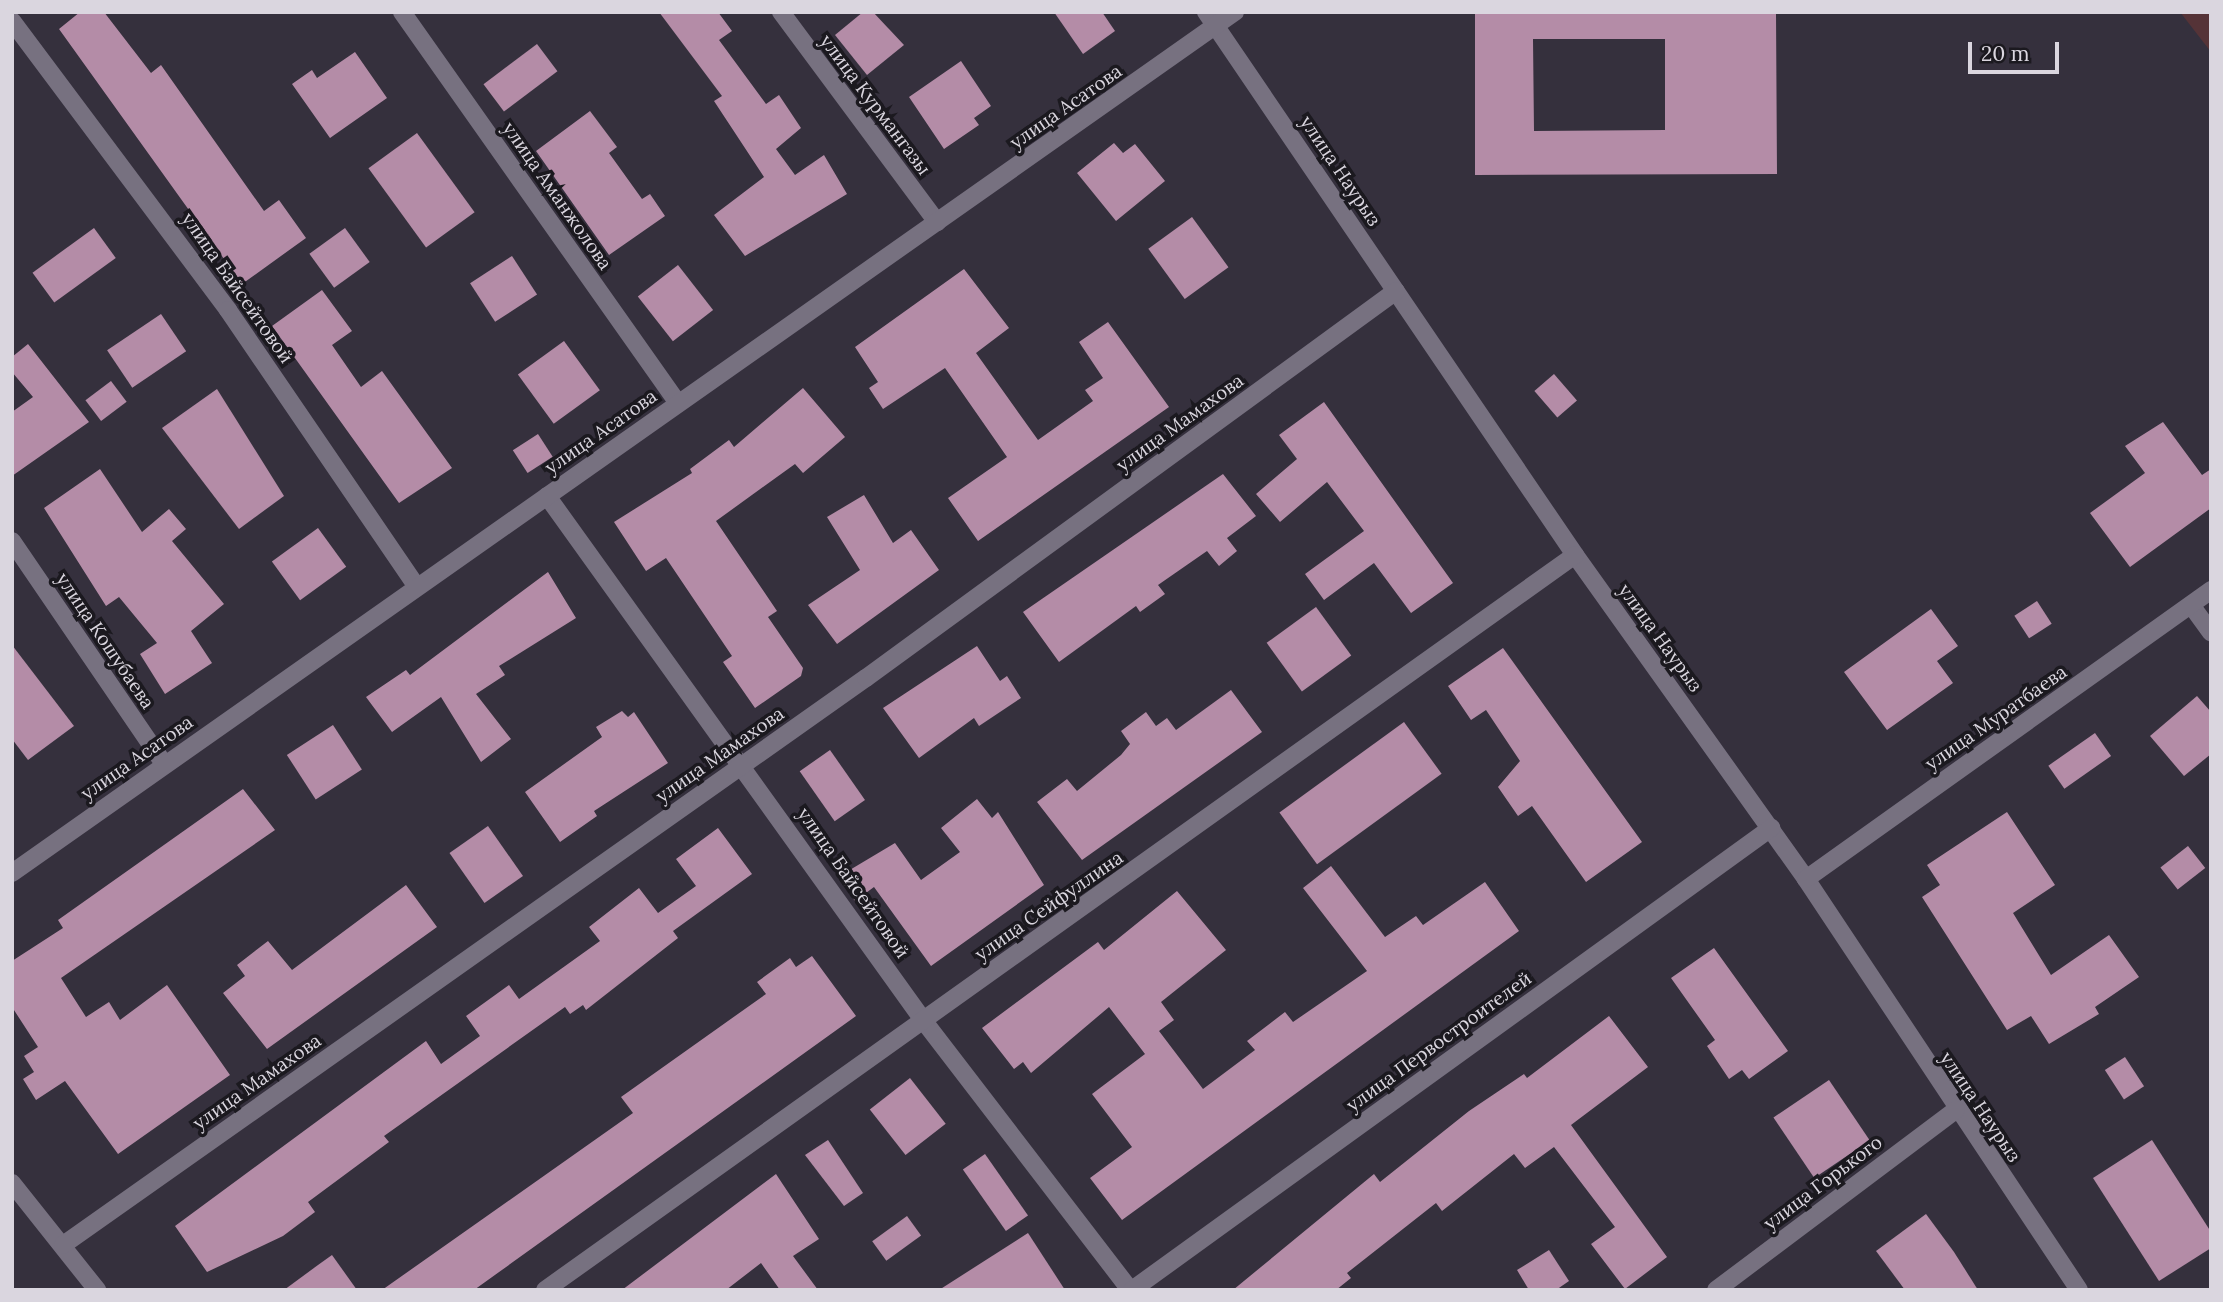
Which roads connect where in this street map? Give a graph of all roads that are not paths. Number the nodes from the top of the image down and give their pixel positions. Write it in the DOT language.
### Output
graph roads {
  1 [pos="402,12"];
  2 [pos="781,12"];
  3 [pos="1206,12"];
  4 [pos="1235,12"];
  5 [pos="12,21"];
  6 [pos="1217,28"];
  7 [pos="937,222"];
  8 [pos="1396,291"];
  9 [pos="678,404"];
  10 [pos="547,496"];
  11 [pos="12,541"];
  12 [pos="1575,555"];
  13 [pos="416,587"];
  14 [pos="2211,590"];
  15 [pos="2191,605"];
  16 [pos="2211,632"];
  17 [pos="164,764"];
  18 [pos="744,764"];
  19 [pos="1771,828"];
  20 [pos="12,873"];
  21 [pos="1806,878"];
  22 [pos="923,1020"];
  23 [pos="1956,1110"];
  24 [pos="12,1183"];
  25 [pos="63,1245"];
  26 [pos="97,1290"];
  27 [pos="545,1290"];
  28 [pos="1131,1290"];
  29 [pos="1716,1290"];
  30 [pos="2079,1290"];
  1 -- 9 [label="street, улица Аманжолова"];
  2 -- 7 [label="street, улица Курмангазы"];
  3 -- 6 [label="street, улица Наурыз"];
  4 -- 6 [label="street, улица Асатова"];
  5 -- 13 [label="street, улица Байсейтовой"];
  6 -- 7 [label="street, улица Асатова"];
  6 -- 8 [label="street, улица Наурыз"];
  7 -- 9 [label="street, улица Асатова"];
  8 -- 12 [label="street, улица Наурыз"];
  8 -- 18 [label="street, улица Мамахова"];
  9 -- 10 [label="street, улица Асатова"];
  10 -- 13 [label="street, улица Асатова"];
  10 -- 18 [label="street, улица Байсейтовой"];
  11 -- 17 [label="street, улица Кошубаева"];
  12 -- 19 [label="street, улица Наурыз"];
  12 -- 22 [label="street, улица Сейфуллина"];
  13 -- 17 [label="street, улица Асатова"];
  14 -- 15 [label="street, улица Муратбаева"];
  15 -- 16 [label="street"];
  15 -- 21 [label="street, улица Муратбаева"];
  17 -- 20 [label="street, улица Асатова"];
  18 -- 22 [label="street, улица Байсейтовой"];
  18 -- 25 [label="street, улица Мамахова"];
  19 -- 21 [label="street, улица Наурыз"];
  19 -- 28 [label="street, улица Первостроителей"];
  21 -- 23 [label="street, улица Наурыз"];
  22 -- 27 [label="street, улица Сейфуллина"];
  22 -- 28 [label="street, улица Байсейтовой"];
  23 -- 29 [label="street, улица Горького"];
  23 -- 30 [label="street, улица Наурыз"];
  24 -- 25 [label="street"];
  25 -- 26 [label="street"];
}
